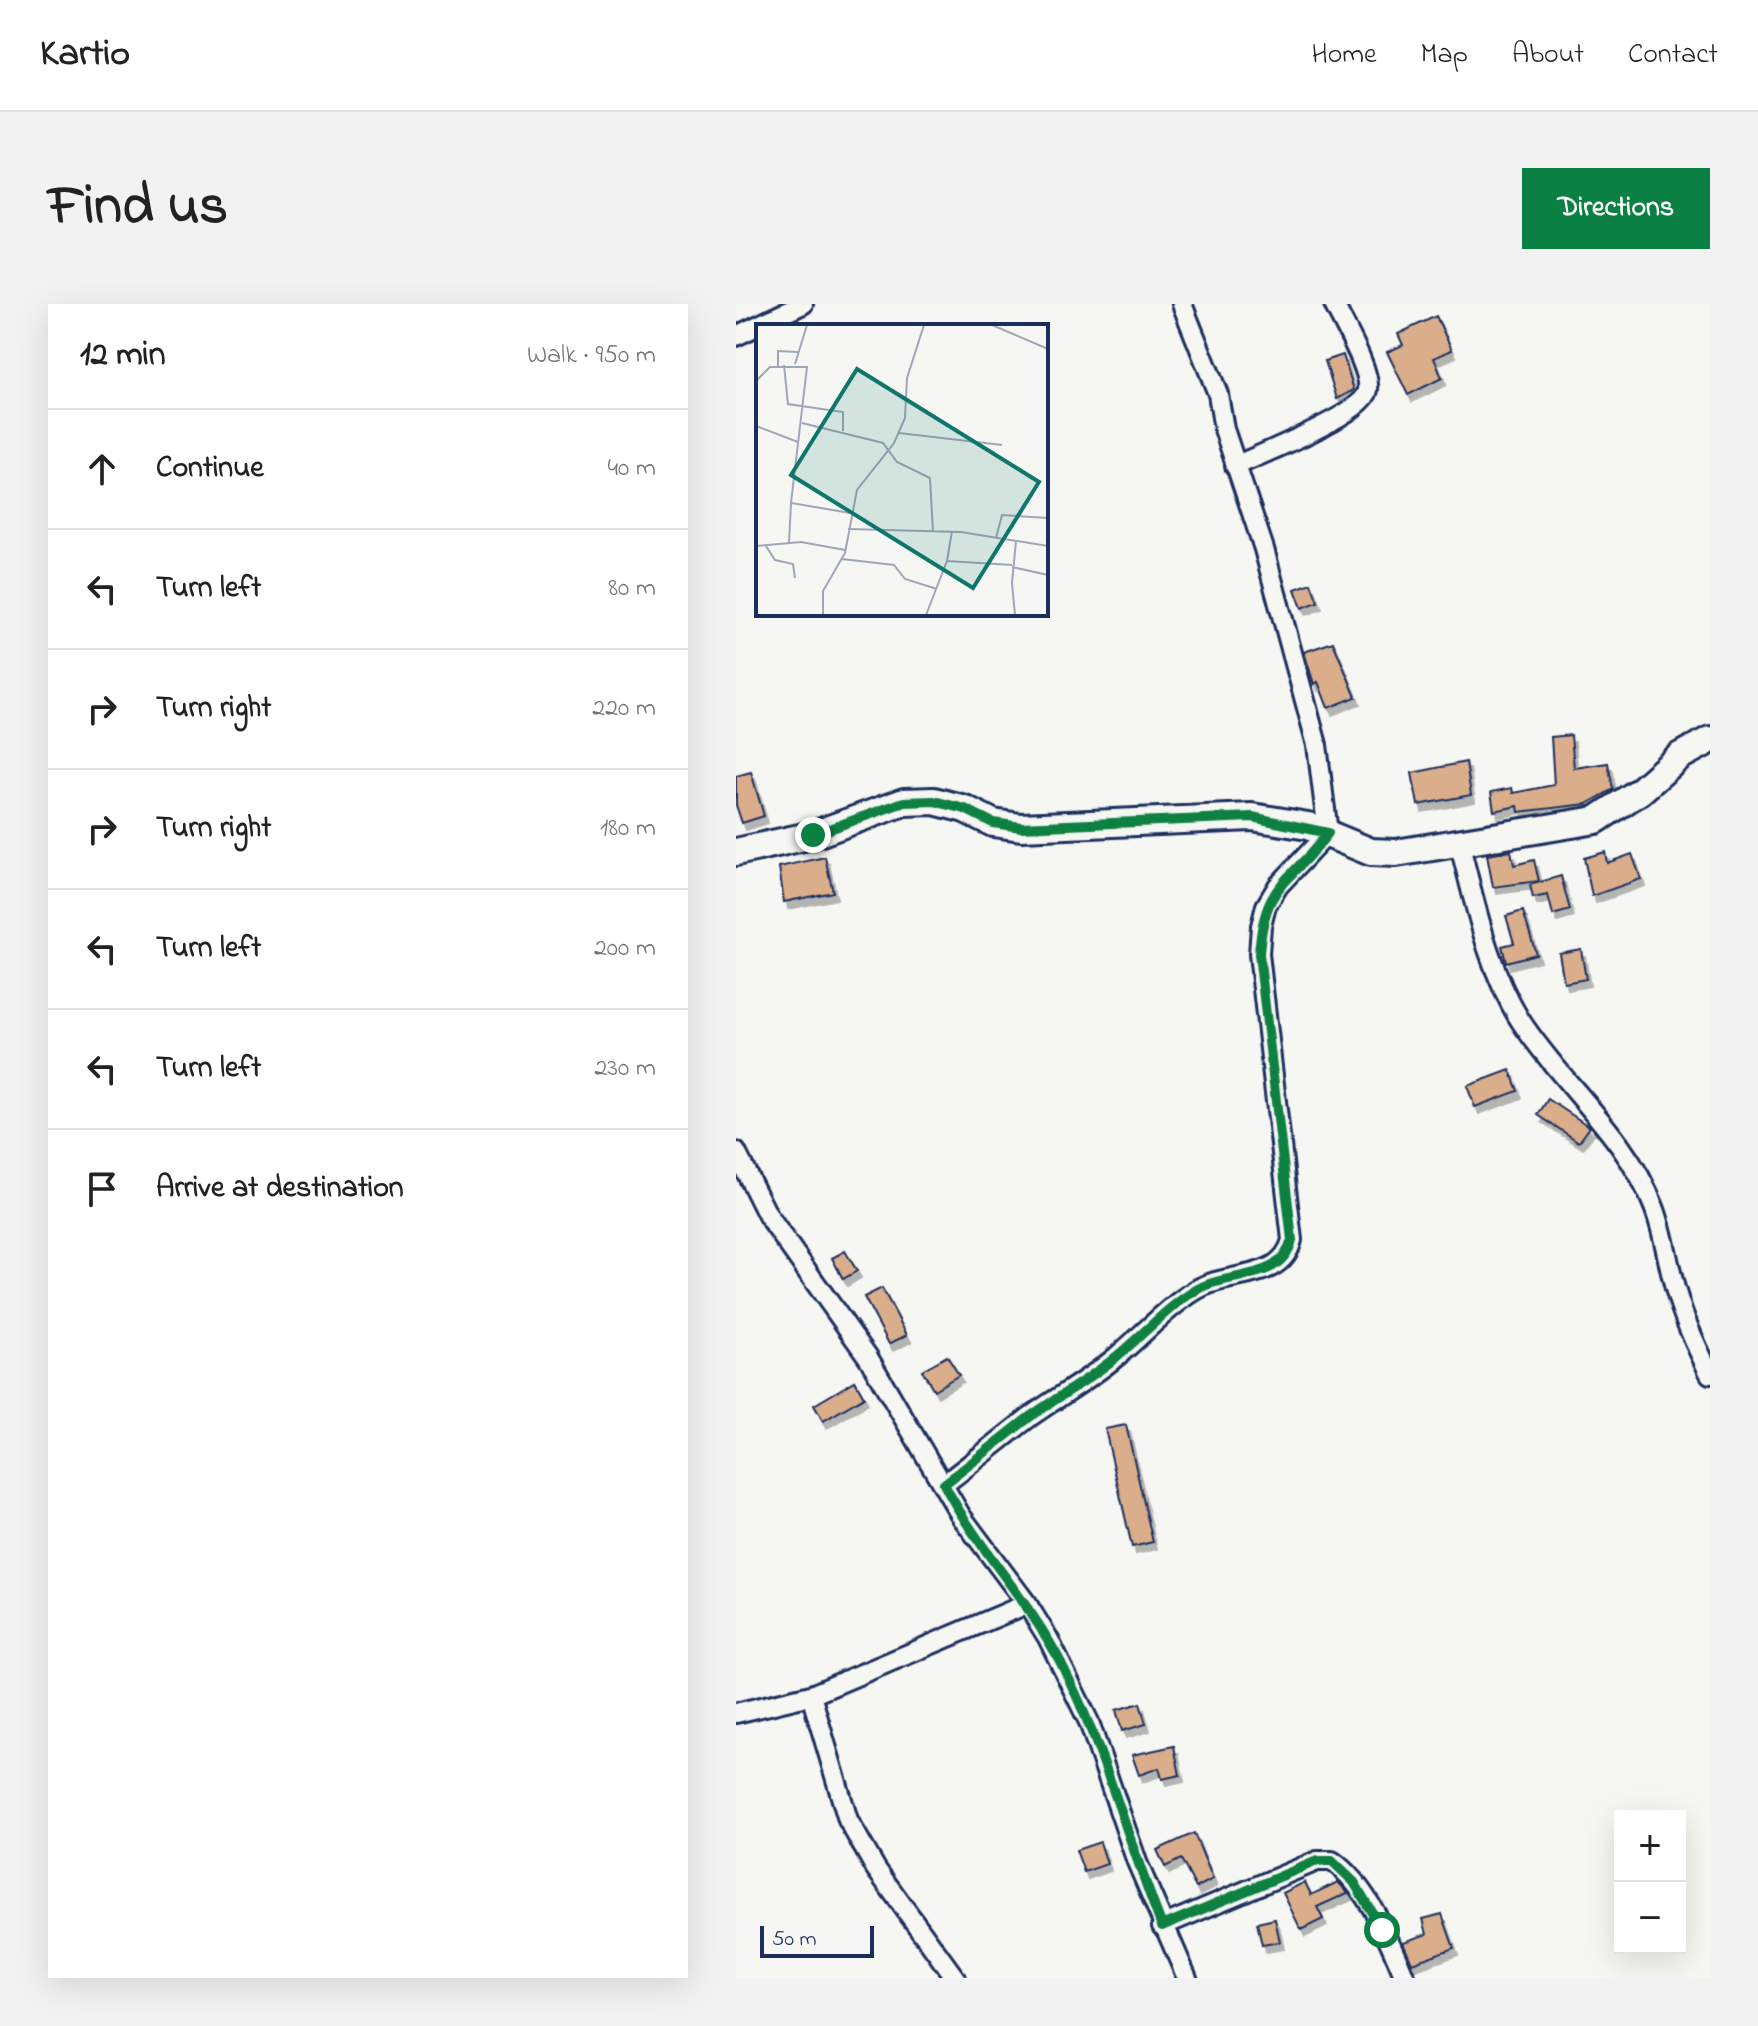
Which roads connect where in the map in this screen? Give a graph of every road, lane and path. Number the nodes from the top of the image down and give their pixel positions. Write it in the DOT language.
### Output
graph roads {
  1 [pos="803,304"];
  2 [pos="1182,304"];
  3 [pos="1334,304"];
  4 [pos="761,324"];
  5 [pos="756,326"];
  6 [pos="736,336"];
  7 [pos="1235,466"];
  8 [pos="1710,740"];
  9 [pos="1328,833"];
  10 [pos="1459,842"];
  11 [pos="736,852"];
  12 [pos="736,1152"];
  13 [pos="1710,1374"];
  14 [pos="944,1484"];
  15 [pos="1027,1604"];
  16 [pos="811,1695"];
  17 [pos="736,1713"];
  18 [pos="1162,1926"];
  19 [pos="955,1978"];
  20 [pos="1187,1978"];
  21 [pos="1405,1978"];
  1 -- 4 [label="street"];
  2 -- 7 [label="street"];
  3 -- 7 [label="street"];
  5 -- 6 [label="street"];
  7 -- 9 [label="street"];
  8 -- 10 [label="street"];
  9 -- 10 [label="street"];
  9 -- 11 [label="street"];
  9 -- 14 [label="street"];
  10 -- 13 [label="street"];
  12 -- 14 [label="street"];
  14 -- 15 [label="street"];
  15 -- 16 [label="street"];
  15 -- 18 [label="street"];
  16 -- 17 [label="street"];
  16 -- 19 [label="street"];
  18 -- 20 [label="street"];
  18 -- 21 [label="street"];
}
